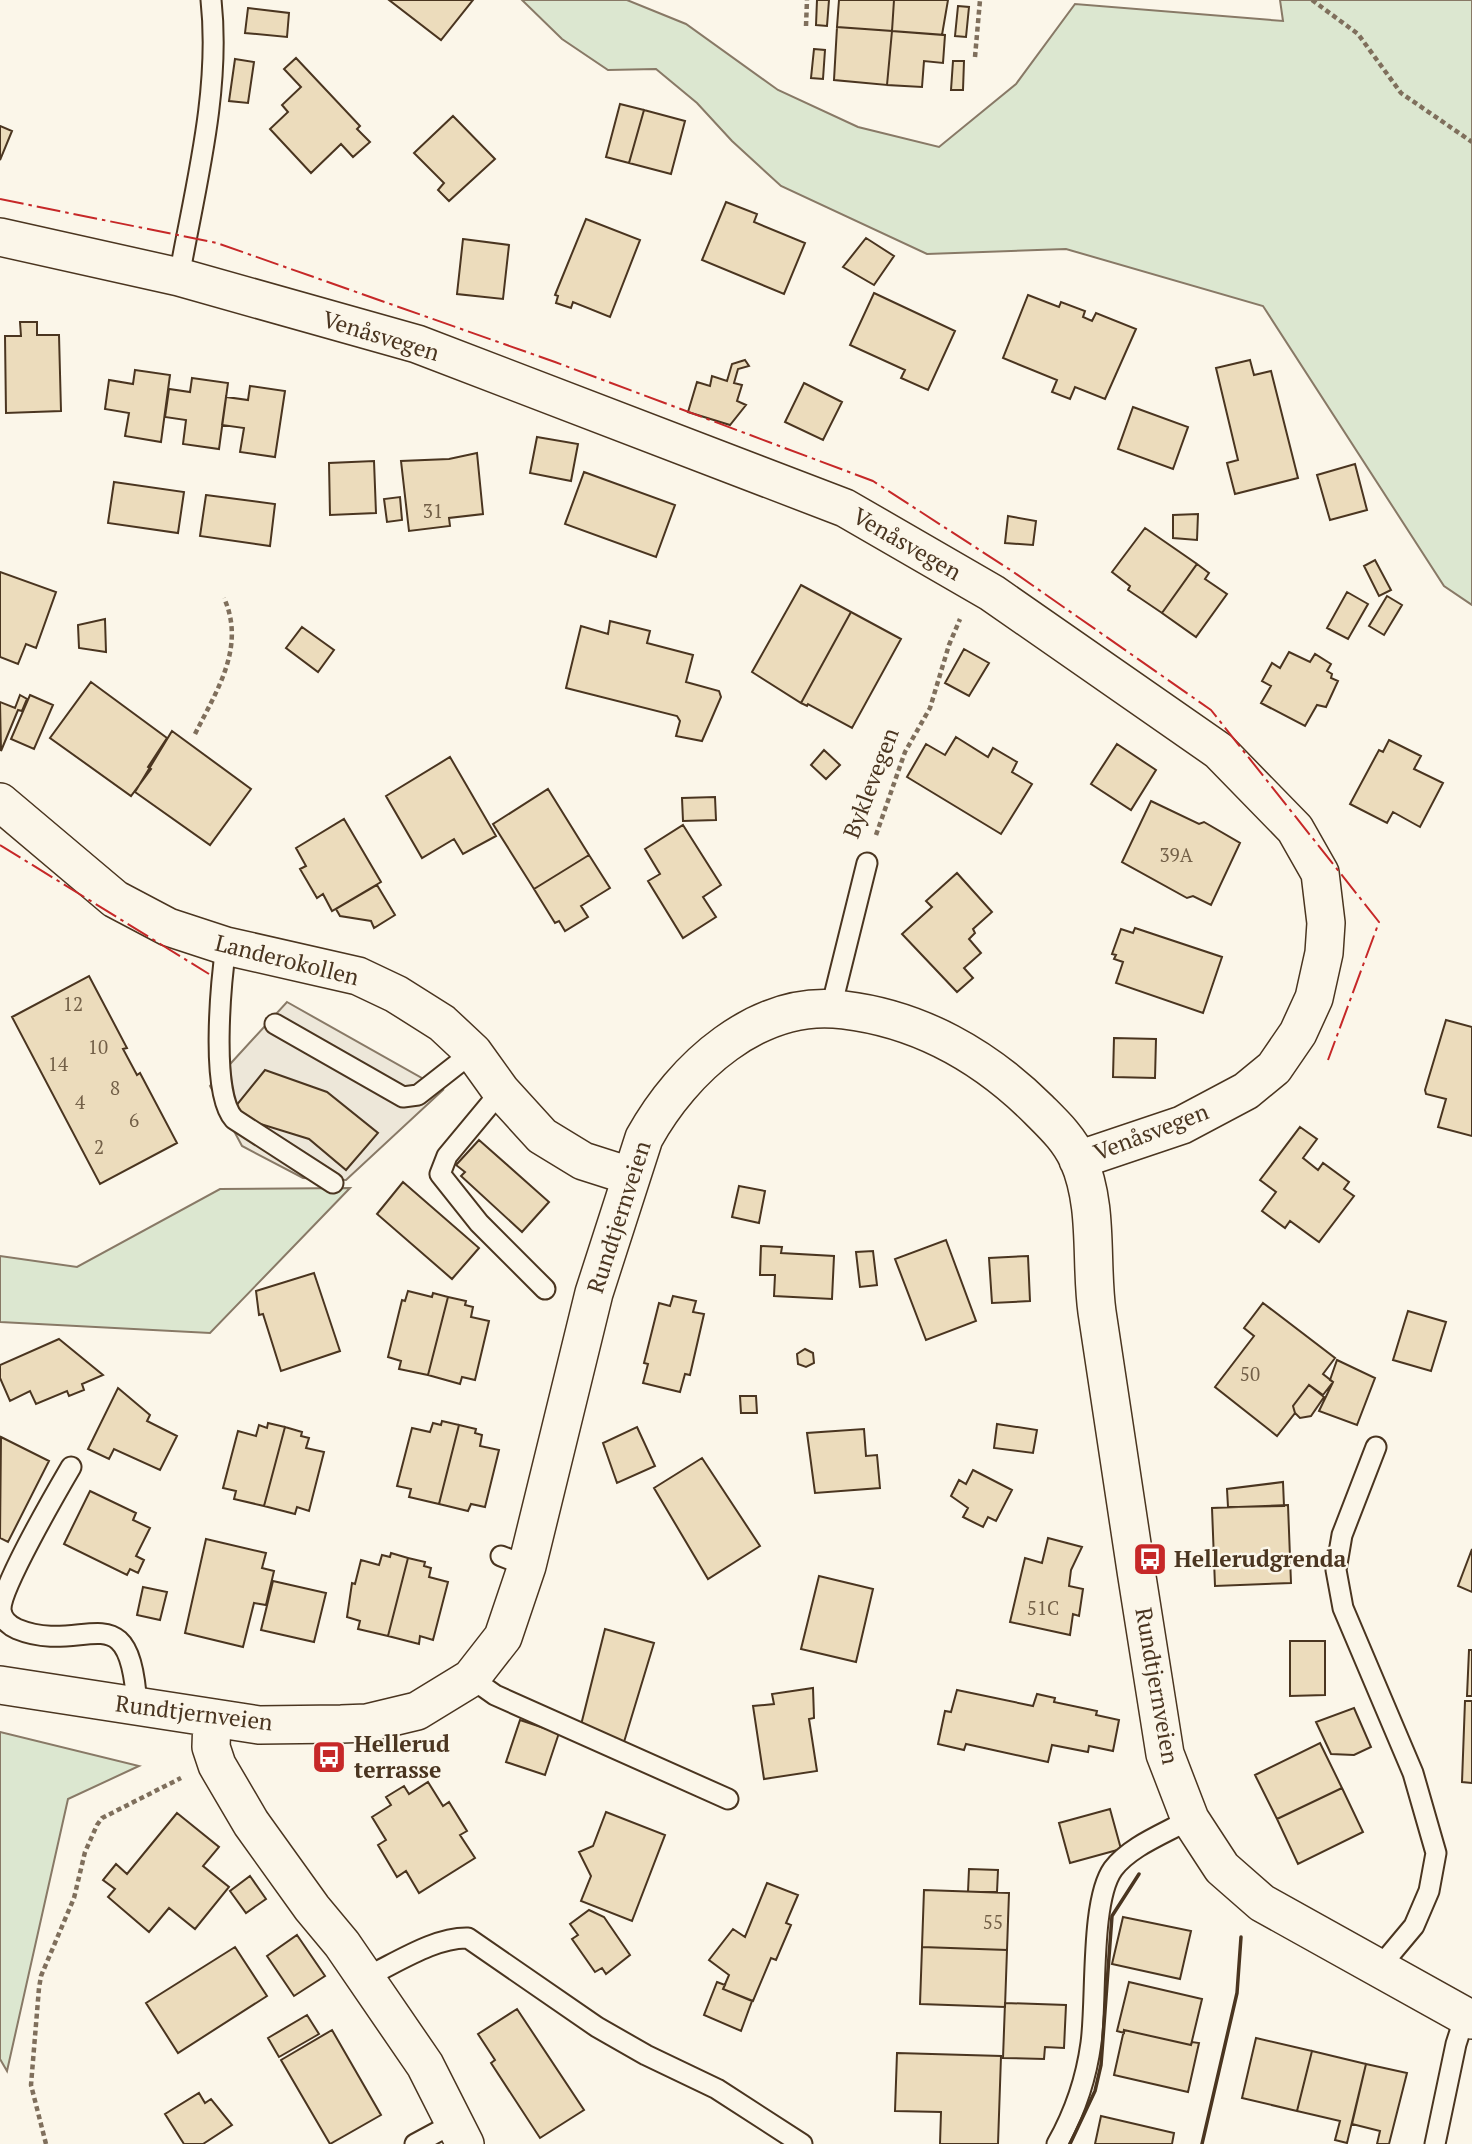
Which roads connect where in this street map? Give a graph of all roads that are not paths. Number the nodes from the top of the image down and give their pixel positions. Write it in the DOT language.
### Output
graph roads {
  1 [pos="211,0"];
  2 [pos="0,237"];
  3 [pos="178,277"];
  4 [pos="0,802"];
  5 [pos="867,863"];
  6 [pos="226,946"];
  7 [pos="831,1008"];
  8 [pos="275,1024"];
  9 [pos="473,1052"];
  10 [pos="501,1091"];
  11 [pos="1078,1160"];
  12 [pos="631,1176"];
  13 [pos="332,1183"];
  14 [pos="545,1289"];
  15 [pos="1376,1447"];
  16 [pos="71,1467"];
  17 [pos="471,1678"];
  18 [pos="0,1685"];
  19 [pos="137,1707"];
  20 [pos="212,1718"];
  21 [pos="728,1799"];
  22 [pos="1190,1819"];
  23 [pos="1378,1969"];
  24 [pos="364,1978"];
  25 [pos="1468,2018"];
  26 [pos="459,2133"];
  27 [pos="415,2144"];
  28 [pos="802,2144"];
  29 [pos="1057,2144"];
  30 [pos="1435,2144"];
  1 -- 3 [label="lane"];
  2 -- 3 [label="street, Venåsvegen"];
  3 -- 11 [label="street, Venåsvegen"];
  4 -- 6 [label="street, Landerokollen"];
  5 -- 7 [label="lane, Byklevegen"];
  6 -- 9 [label="street, Landerokollen"];
  6 -- 13 [label="lane"];
  7 -- 11 [label="street, Rundtjernveien"];
  7 -- 12 [label="street, Rundtjernveien"];
  8 -- 9 [label="lane"];
  9 -- 10 [label="street, Landerokollen"];
  10 -- 12 [label="street, Landerokollen"];
  10 -- 14 [label="lane"];
  11 -- 22 [label="street, Rundtjernveien"];
  12 -- 17 [label="street, Rundtjernveien"];
  15 -- 23 [label="lane"];
  16 -- 19 [label="lane"];
  17 -- 20 [label="street, Rundtjernveien"];
  17 -- 21 [label="lane"];
  18 -- 19 [label="street, Rundtjernveien"];
  19 -- 20 [label="street, Rundtjernveien"];
  20 -- 24 [label="street"];
  22 -- 23 [label="street, Rundtjernveien"];
  22 -- 29 [label="lane"];
  23 -- 25 [label="street, Rundtjernveien"];
  24 -- 26 [label="street"];
  24 -- 28 [label="lane"];
  25 -- 30 [label="lane"];
  26 -- 27 [label="lane"];
}
